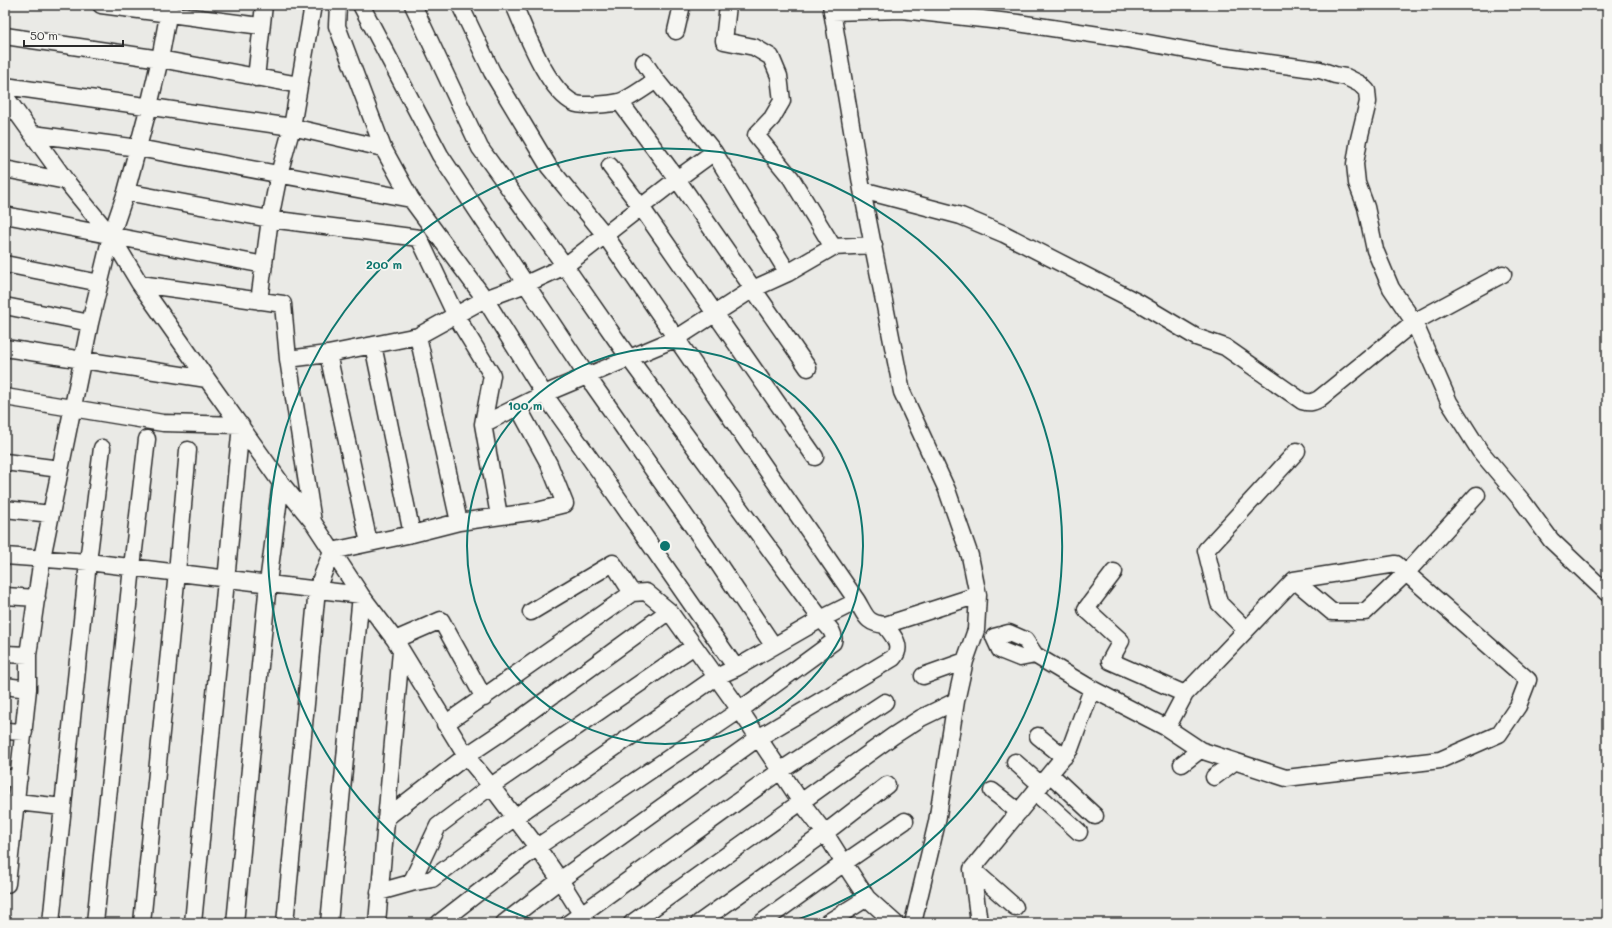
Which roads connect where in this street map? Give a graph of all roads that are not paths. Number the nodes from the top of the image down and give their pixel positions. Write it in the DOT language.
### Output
graph roads {
  1 [pos="101,5"];
  2 [pos="264,5"];
  3 [pos="313,5"];
  4 [pos="338,5"];
  5 [pos="361,5"];
  6 [pos="413,5"];
  7 [pos="460,5"];
  8 [pos="514,5"];
  9 [pos="682,5"];
  10 [pos="728,5"];
  11 [pos="832,8"];
  12 [pos="169,9"];
  13 [pos="261,26"];
  14 [pos="676,31"];
  15 [pos="5,36"];
  16 [pos="160,59"];
  17 [pos="644,62"];
  18 [pos="256,78"];
  19 [pos="656,80"];
  20 [pos="299,85"];
  21 [pos="5,86"];
  22 [pos="5,96"];
  23 [pos="620,102"];
  24 [pos="149,106"];
  25 [pos="292,127"];
  26 [pos="33,134"];
  27 [pos="138,148"];
  28 [pos="383,148"];
  29 [pos="714,152"];
  30 [pos="610,166"];
  31 [pos="5,169"];
  32 [pos="279,174"];
  33 [pos="677,179"];
  34 [pos="66,182"];
  35 [pos="862,190"];
  36 [pos="126,192"];
  37 [pos="411,199"];
  38 [pos="641,207"];
  39 [pos="5,215"];
  40 [pos="270,219"];
  41 [pos="605,235"];
  42 [pos="111,236"];
  43 [pos="874,245"];
  44 [pos="833,247"];
  45 [pos="5,264"];
  46 [pos="264,265"];
  47 [pos="565,266"];
  48 [pos="788,273"];
  49 [pos="1503,274"];
  50 [pos="100,283"];
  51 [pos="140,284"];
  52 [pos="526,284"];
  53 [pos="753,289"];
  54 [pos="485,299"];
  55 [pos="259,301"];
  56 [pos="5,306"];
  57 [pos="715,314"];
  58 [pos="456,316"];
  59 [pos="1414,322"];
  60 [pos="90,323"];
  61 [pos="418,336"];
  62 [pos="677,338"];
  63 [pos="373,345"];
  64 [pos="5,348"];
  65 [pos="328,354"];
  66 [pos="629,358"];
  67 [pos="288,359"];
  68 [pos="83,360"];
  69 [pos="808,368"];
  70 [pos="587,376"];
  71 [pos="207,379"];
  72 [pos="544,394"];
  73 [pos="5,397"];
  74 [pos="518,407"];
  75 [pos="73,409"];
  76 [pos="483,424"];
  77 [pos="241,425"];
  78 [pos="148,439"];
  79 [pos="102,448"];
  80 [pos="188,450"];
  81 [pos="1297,452"];
  82 [pos="815,457"];
  83 [pos="5,462"];
  84 [pos="60,470"];
  85 [pos="281,483"];
  86 [pos="1477,495"];
  87 [pos="5,509"];
  88 [pos="52,514"];
  89 [pos="499,516"];
  90 [pos="313,522"];
  91 [pos="459,522"];
  92 [pos="412,534"];
  93 [pos="369,543"];
  94 [pos="332,551"];
  95 [pos="5,556"];
  96 [pos="42,558"];
  97 [pos="88,562"];
  98 [pos="132,567"];
  99 [pos="178,572"];
  100 [pos="1114,572"];
  101 [pos="1406,573"];
  102 [pos="226,578"];
  103 [pos="1294,580"];
  104 [pos="268,583"];
  105 [pos="318,589"];
  106 [pos="632,593"];
  107 [pos="1607,593"];
  108 [pos="361,595"];
  109 [pos="978,595"];
  110 [pos="5,596"];
  111 [pos="37,598"];
  112 [pos="857,601"];
  113 [pos="669,611"];
  114 [pos="531,612"];
  115 [pos="821,619"];
  116 [pos="885,625"];
  117 [pos="976,630"];
  118 [pos="1246,630"];
  119 [pos="398,645"];
  120 [pos="773,645"];
  121 [pos="694,646"];
  122 [pos="5,654"];
  123 [pos="28,655"];
  124 [pos="965,662"];
  125 [pos="736,668"];
  126 [pos="923,676"];
  127 [pos="716,677"];
  128 [pos="5,686"];
  129 [pos="28,689"];
  130 [pos="1092,689"];
  131 [pos="1185,694"];
  132 [pos="484,698"];
  133 [pos="956,701"];
  134 [pos="885,702"];
  135 [pos="740,710"];
  136 [pos="444,724"];
  137 [pos="1167,728"];
  138 [pos="5,731"];
  139 [pos="24,732"];
  140 [pos="1038,736"];
  141 [pos="758,738"];
  142 [pos="1200,750"];
  143 [pos="466,756"];
  144 [pos="1064,757"];
  145 [pos="1015,762"];
  146 [pos="1234,762"];
  147 [pos="1182,764"];
  148 [pos="780,771"];
  149 [pos="1214,777"];
  150 [pos="12,778"];
  151 [pos="1042,784"];
  152 [pos="887,785"];
  153 [pos="491,786"];
  154 [pos="992,791"];
  155 [pos="17,802"];
  156 [pos="801,802"];
  157 [pos="63,807"];
  158 [pos="1019,812"];
  159 [pos="1095,816"];
  160 [pos="515,817"];
  161 [pos="386,818"];
  162 [pos="906,821"];
  163 [pos="1078,832"];
  164 [pos="824,833"];
  165 [pos="536,847"];
  166 [pos="844,863"];
  167 [pos="972,869"];
  168 [pos="560,880"];
  169 [pos="411,883"];
  170 [pos="7,884"];
  171 [pos="379,892"];
  172 [pos="866,898"];
  173 [pos="1015,908"];
  174 [pos="579,920"];
  175 [pos="51,923"];
  176 [pos="95,923"];
  177 [pos="142,923"];
  178 [pos="193,923"];
  179 [pos="235,923"];
  180 [pos="285,923"];
  181 [pos="329,923"];
  182 [pos="377,923"];
  183 [pos="439,923"];
  184 [pos="504,923"];
  185 [pos="632,923"];
  186 [pos="699,923"];
  187 [pos="761,923"];
  188 [pos="827,923"];
  189 [pos="895,923"];
  190 [pos="912,923"];
  191 [pos="979,923"];
  1 -- 12 [label="street"];
  2 -- 13 [label="street"];
  3 -- 20 [label="street"];
  4 -- 28 [label="street"];
  5 -- 52 [label="street"];
  6 -- 47 [label="street"];
  7 -- 41 [label="street"];
  8 -- 23 [label="street"];
  9 -- 14 [label="street"];
  10 -- 44 [label="street"];
  11 -- 35 [label="street"];
  11 -- 59 [label="street"];
  12 -- 13 [label="street"];
  12 -- 16 [label="street"];
  13 -- 18 [label="street"];
  15 -- 16 [label="street"];
  16 -- 18 [label="street"];
  16 -- 24 [label="street"];
  17 -- 19 [label="street"];
  18 -- 20 [label="street"];
  19 -- 23 [label="street"];
  19 -- 29 [label="street"];
  20 -- 25 [label="street"];
  21 -- 24 [label="street"];
  22 -- 26 [label="street"];
  23 -- 33 [label="street"];
  24 -- 25 [label="street"];
  24 -- 27 [label="street"];
  25 -- 28 [label="street"];
  25 -- 32 [label="street"];
  26 -- 27 [label="street"];
  26 -- 34 [label="street"];
  27 -- 32 [label="street"];
  27 -- 36 [label="street"];
  28 -- 37 [label="street"];
  29 -- 33 [label="street"];
  29 -- 48 [label="street"];
  30 -- 38 [label="street"];
  31 -- 34 [label="street"];
  32 -- 37 [label="street"];
  32 -- 40 [label="street"];
  33 -- 38 [label="street"];
  33 -- 53 [label="street"];
  34 -- 42 [label="street"];
  35 -- 43 [label="street"];
  35 -- 59 [label="street"];
  36 -- 40 [label="street"];
  36 -- 42 [label="street"];
  37 -- 54 [label="street"];
  38 -- 41 [label="street"];
  38 -- 57 [label="street"];
  39 -- 42 [label="street"];
  40 -- 46 [label="street"];
  40 -- 58 [label="street"];
  41 -- 47 [label="street"];
  41 -- 62 [label="street"];
  42 -- 46 [label="street"];
  42 -- 50 [label="street"];
  42 -- 51 [label="street"];
  43 -- 44 [label="street"];
  43 -- 109 [label="street"];
  44 -- 48 [label="street"];
  45 -- 50 [label="street"];
  46 -- 55 [label="street"];
  47 -- 52 [label="street"];
  47 -- 66 [label="street"];
  48 -- 53 [label="street"];
  49 -- 59 [label="street"];
  50 -- 60 [label="street"];
  51 -- 55 [label="street"];
  51 -- 71 [label="street"];
  52 -- 54 [label="street"];
  52 -- 70 [label="street"];
  53 -- 57 [label="street"];
  53 -- 69 [label="street"];
  54 -- 58 [label="street"];
  54 -- 72 [label="street"];
  55 -- 67 [label="street"];
  56 -- 60 [label="street"];
  57 -- 62 [label="street"];
  57 -- 82 [label="street"];
  58 -- 61 [label="street"];
  58 -- 76 [label="street"];
  59 -- 107 [label="street"];
  60 -- 68 [label="street"];
  61 -- 63 [label="street"];
  61 -- 91 [label="street"];
  62 -- 66 [label="street"];
  62 -- 112 [label="street"];
  63 -- 65 [label="street"];
  63 -- 92 [label="street"];
  64 -- 68 [label="street"];
  65 -- 67 [label="street"];
  65 -- 93 [label="street"];
  66 -- 70 [label="street"];
  66 -- 115 [label="street"];
  67 -- 90 [label="street"];
  68 -- 71 [label="street"];
  68 -- 75 [label="street"];
  70 -- 72 [label="street"];
  70 -- 120 [label="street"];
  71 -- 77 [label="street"];
  72 -- 74 [label="street"];
  72 -- 125 [label="street"];
  73 -- 75 [label="street"];
  74 -- 76 [label="street"];
  74 -- 89 [label="street"];
  75 -- 77 [label="street"];
  75 -- 84 [label="street"];
  76 -- 89 [label="street"];
  77 -- 85 [label="street"];
  77 -- 102 [label="street"];
  78 -- 98 [label="street"];
  79 -- 97 [label="street"];
  80 -- 99 [label="street"];
  81 -- 118 [label="street"];
  83 -- 84 [label="street"];
  84 -- 88 [label="street"];
  85 -- 90 [label="street"];
  85 -- 104 [label="street"];
  86 -- 101 [label="street"];
  87 -- 88 [label="street"];
  88 -- 96 [label="street"];
  89 -- 91 [label="street"];
  90 -- 94 [label="street"];
  91 -- 92 [label="street"];
  92 -- 93 [label="street"];
  93 -- 94 [label="street"];
  94 -- 105 [label="street"];
  94 -- 108 [label="street"];
  95 -- 96 [label="street"];
  96 -- 97 [label="street"];
  96 -- 111 [label="street"];
  97 -- 98 [label="street"];
  97 -- 157 [label="street"];
  98 -- 99 [label="street"];
  98 -- 176 [label="street"];
  99 -- 102 [label="street"];
  99 -- 177 [label="street"];
  100 -- 131 [label="street"];
  101 -- 103 [label="street"];
  101 -- 103 [label="street"];
  101 -- 146 [label="street"];
  102 -- 104 [label="street"];
  102 -- 178 [label="street"];
  103 -- 118 [label="street"];
  104 -- 105 [label="street"];
  104 -- 179 [label="street"];
  105 -- 108 [label="street"];
  105 -- 180 [label="street"];
  106 -- 113 [label="street"];
  106 -- 114 [label="street"];
  106 -- 132 [label="street"];
  108 -- 119 [label="street"];
  108 -- 181 [label="street"];
  109 -- 116 [label="street"];
  109 -- 117 [label="street"];
  110 -- 111 [label="street"];
  111 -- 123 [label="street"];
  112 -- 115 [label="street"];
  112 -- 116 [label="street"];
  113 -- 121 [label="street"];
  113 -- 143 [label="street"];
  115 -- 120 [label="street"];
  115 -- 135 [label="street"];
  116 -- 141 [label="street"];
  117 -- 124 [label="street"];
  117 -- 130 [label="street"];
  118 -- 131 [label="street"];
  119 -- 132 [label="street"];
  119 -- 136 [label="street"];
  119 -- 161 [label="street"];
  120 -- 125 [label="street"];
  121 -- 127 [label="street"];
  121 -- 153 [label="street"];
  122 -- 123 [label="street"];
  123 -- 129 [label="street"];
  124 -- 126 [label="street"];
  124 -- 133 [label="street"];
  125 -- 127 [label="street"];
  127 -- 135 [label="street"];
  127 -- 160 [label="street"];
  128 -- 129 [label="street"];
  129 -- 139 [label="street"];
  130 -- 137 [label="street"];
  130 -- 144 [label="street"];
  131 -- 137 [label="street"];
  132 -- 136 [label="street"];
  133 -- 156 [label="street"];
  133 -- 190 [label="street"];
  134 -- 148 [label="street"];
  135 -- 141 [label="street"];
  135 -- 165 [label="street"];
  136 -- 143 [label="street"];
  137 -- 142 [label="street"];
  138 -- 139 [label="street"];
  139 -- 150 [label="street"];
  140 -- 144 [label="street"];
  141 -- 148 [label="street"];
  141 -- 168 [label="street"];
  142 -- 146 [label="street"];
  142 -- 147 [label="street"];
  143 -- 153 [label="street"];
  143 -- 161 [label="street"];
  144 -- 151 [label="street"];
  145 -- 151 [label="street"];
  146 -- 149 [label="street"];
  148 -- 156 [label="street"];
  148 -- 174 [label="street"];
  150 -- 155 [label="street"];
  151 -- 158 [label="street"];
  151 -- 159 [label="street"];
  151 -- 163 [label="street"];
  152 -- 164 [label="street"];
  153 -- 160 [label="street"];
  153 -- 169 [label="street"];
  154 -- 158 [label="street"];
  155 -- 157 [label="street"];
  155 -- 170 [label="street"];
  156 -- 164 [label="street"];
  156 -- 185 [label="street"];
  157 -- 175 [label="street"];
  158 -- 167 [label="street"];
  160 -- 165 [label="street"];
  160 -- 169 [label="street"];
  161 -- 171 [label="street"];
  162 -- 166 [label="street"];
  164 -- 166 [label="street"];
  164 -- 186 [label="street"];
  165 -- 168 [label="street"];
  165 -- 183 [label="street"];
  166 -- 172 [label="street"];
  166 -- 187 [label="street"];
  167 -- 173 [label="street"];
  167 -- 191 [label="street"];
  168 -- 174 [label="street"];
  168 -- 184 [label="street"];
  169 -- 171 [label="street"];
  171 -- 182 [label="street"];
  172 -- 188 [label="street"];
  172 -- 189 [label="street"];
}
